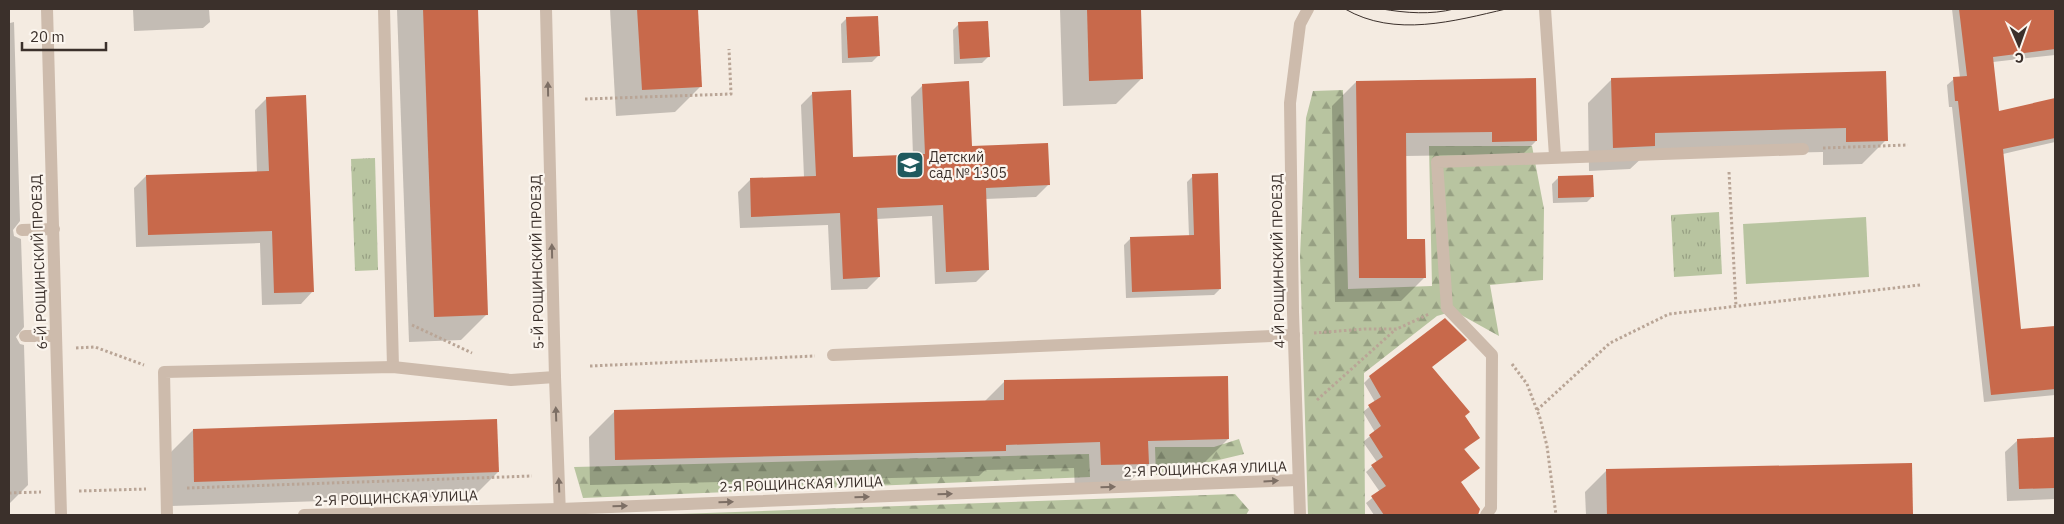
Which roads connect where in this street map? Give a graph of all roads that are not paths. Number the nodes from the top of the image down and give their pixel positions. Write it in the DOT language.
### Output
graph roads {
  1 [pos="47,9"];
  2 [pos="384,9"];
  3 [pos="546,9"];
  4 [pos="1308,9"];
  5 [pos="1545,9"];
  6 [pos="1802,149"];
  7 [pos="1555,156"];
  8 [pos="22,230"];
  9 [pos="54,230"];
  10 [pos="25,336"];
  11 [pos="1294,336"];
  12 [pos="56,342"];
  13 [pos="833,355"];
  14 [pos="393,367"];
  15 [pos="555,377"];
  16 [pos="1298,480"];
  17 [pos="560,512"];
  18 [pos="375,514"];
  19 [pos="61,515"];
  20 [pos="167,515"];
  21 [pos="304,515"];
  22 [pos="1300,515"];
  23 [pos="1486,515"];
  1 -- 9 [label="street, 6-Й РОЩИНСКИЙ ПРОЕЗД"];
  2 -- 14 [label="street"];
  15 -- 3 [label="street, 5-Й РОЩИНСКИЙ ПРОЕЗД, one-way"];
  4 -- 11 [label="street, 4-Й РОЩИНСКИЙ ПРОЕЗД"];
  5 -- 7 [label="street"];
  6 -- 7 [label="street"];
  7 -- 23 [label="street"];
  8 -- 9 [label="street"];
  9 -- 12 [label="street, 6-Й РОЩИНСКИЙ ПРОЕЗД"];
  10 -- 12 [label="street"];
  11 -- 13 [label="street"];
  11 -- 16 [label="street, 4-Й РОЩИНСКИЙ ПРОЕЗД"];
  12 -- 19 [label="street, 6-Й РОЩИНСКИЙ ПРОЕЗД"];
  14 -- 15 [label="street"];
  14 -- 20 [label="street"];
  17 -- 15 [label="street, 5-Й РОЩИНСКИЙ ПРОЕЗД, one-way"];
  17 -- 16 [label="street, 2-Я РОЩИНСКАЯ УЛИЦА, one-way"];
  16 -- 22 [label="street, 4-Й РОЩИНСКИЙ ПРОЕЗД"];
  17 -- 18 [label="street, 2-Я РОЩИНСКАЯ УЛИЦА"];
  18 -- 21 [label="street, 2-Я РОЩИНСКАЯ УЛИЦА"];
}
